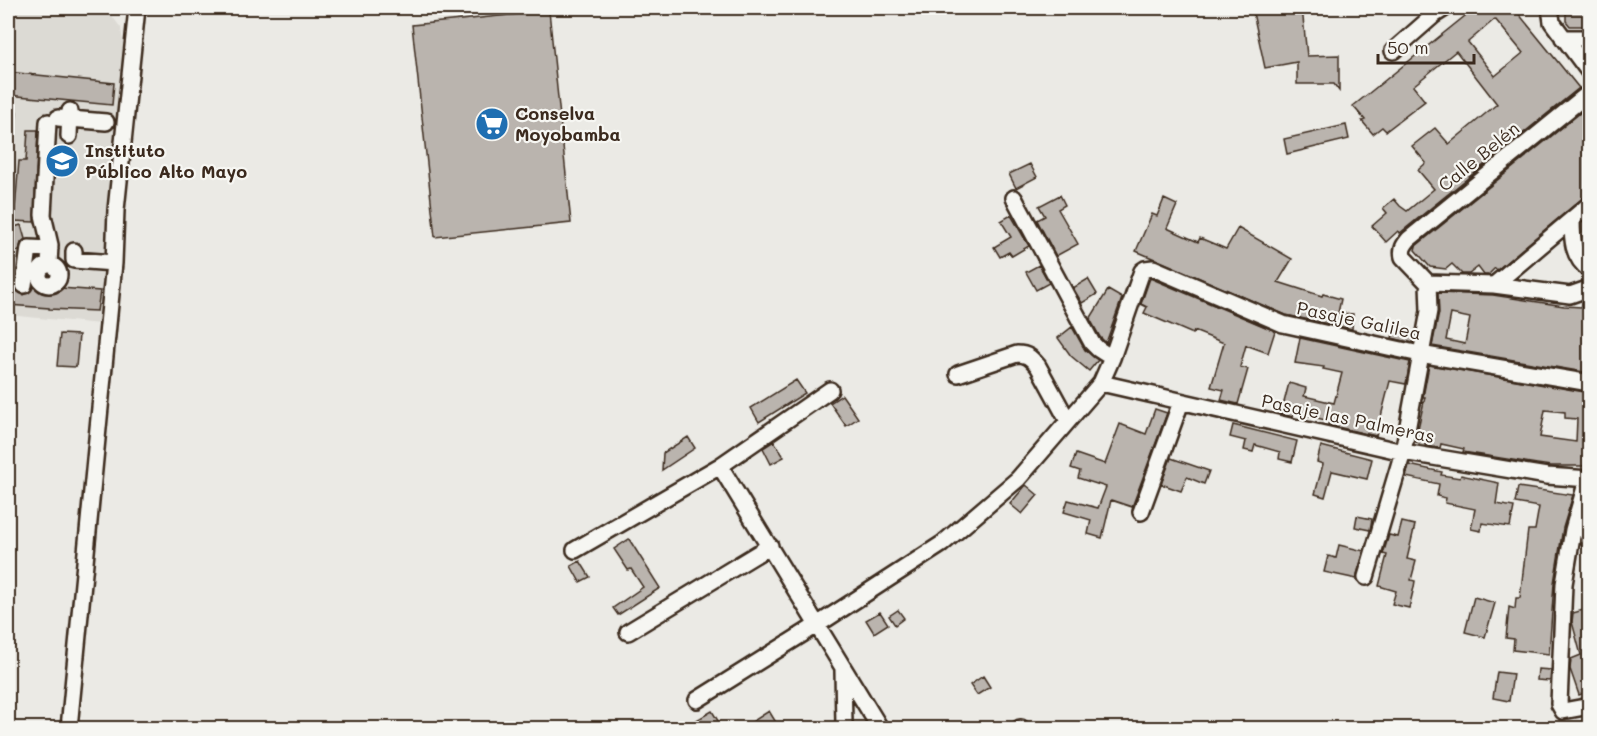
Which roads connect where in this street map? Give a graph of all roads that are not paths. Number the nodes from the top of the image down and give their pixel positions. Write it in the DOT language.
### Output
graph roads {
  1 [pos="137,8"];
  2 [pos="1445,8"];
  3 [pos="1550,8"];
  4 [pos="1563,38"];
  5 [pos="1590,38"];
  6 [pos="1393,51"];
  7 [pos="1590,73"];
  8 [pos="1590,92"];
  9 [pos="58,115"];
  10 [pos="106,122"];
  11 [pos="69,136"];
  12 [pos="1014,198"];
  13 [pos="1590,204"];
  14 [pos="1572,219"];
  15 [pos="50,249"];
  16 [pos="114,263"];
  17 [pos="1590,270"];
  18 [pos="1428,283"];
  19 [pos="24,285"];
  20 [pos="1494,285"];
  21 [pos="1590,288"];
  22 [pos="1420,354"];
  23 [pos="1112,358"];
  24 [pos="958,374"];
  25 [pos="1590,382"];
  26 [pos="1101,383"];
  27 [pos="830,390"];
  28 [pos="1181,402"];
  29 [pos="1068,421"];
  30 [pos="1403,452"];
  31 [pos="720,466"];
  32 [pos="1588,479"];
  33 [pos="1579,511"];
  34 [pos="1141,512"];
  35 [pos="1590,542"];
  36 [pos="770,546"];
  37 [pos="575,550"];
  38 [pos="1366,577"];
  39 [pos="818,625"];
  40 [pos="628,632"];
  41 [pos="843,667"];
  42 [pos="697,700"];
  43 [pos="1590,706"];
  44 [pos="869,711"];
  45 [pos="840,727"];
  46 [pos="69,729"];
  47 [pos="880,729"];
  1 -- 16 [label="street"];
  2 -- 6 [label="street"];
  3 -- 4 [label="street"];
  4 -- 5 [label="street"];
  4 -- 7 [label="street"];
  8 -- 18 [label="street, Calle Belén"];
  9 -- 10 [label="street"];
  9 -- 11 [label="street"];
  9 -- 15 [label="street"];
  12 -- 23 [label="street"];
  13 -- 14 [label="street"];
  14 -- 17 [label="street"];
  14 -- 20 [label="street"];
  15 -- 16 [label="street"];
  15 -- 19 [label="street"];
  16 -- 46 [label="street"];
  18 -- 20 [label="street"];
  18 -- 22 [label="street"];
  20 -- 21 [label="street"];
  22 -- 23 [label="street, Pasaje Galilea"];
  22 -- 25 [label="street, Pasaje Galilea"];
  22 -- 30 [label="street"];
  23 -- 26 [label="street"];
  24 -- 29 [label="street"];
  26 -- 28 [label="street, Pasaje las Palmeras"];
  26 -- 29 [label="street"];
  27 -- 31 [label="street"];
  28 -- 30 [label="street, Pasaje las Palmeras"];
  28 -- 34 [label="street"];
  29 -- 39 [label="street"];
  30 -- 32 [label="street, Pasaje las Palmeras"];
  30 -- 38 [label="street"];
  31 -- 36 [label="street"];
  31 -- 37 [label="street"];
  32 -- 33 [label="street"];
  33 -- 35 [label="street"];
  33 -- 43 [label="street"];
  36 -- 39 [label="street"];
  36 -- 40 [label="street"];
  39 -- 41 [label="street"];
  39 -- 42 [label="street"];
  41 -- 44 [label="street"];
  41 -- 45 [label="street"];
  44 -- 45 [label="street"];
  44 -- 47 [label="street"];
}
